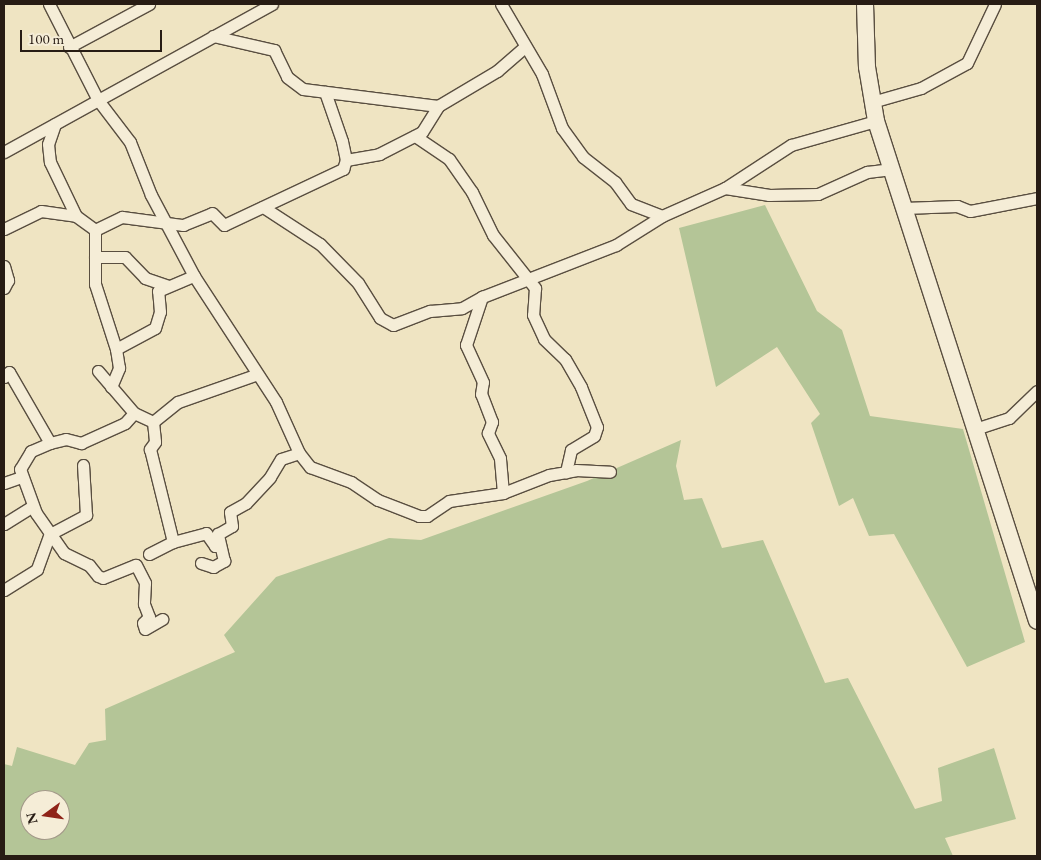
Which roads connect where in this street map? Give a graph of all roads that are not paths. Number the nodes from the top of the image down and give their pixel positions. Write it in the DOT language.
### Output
graph roads {
  1 [pos="49,4"];
  2 [pos="149,4"];
  3 [pos="272,4"];
  4 [pos="501,4"];
  5 [pos="865,4"];
  6 [pos="996,4"];
  7 [pos="213,36"];
  8 [pos="69,47"];
  9 [pos="525,47"];
  10 [pos="325,92"];
  11 [pos="98,100"];
  12 [pos="872,102"];
  13 [pos="438,106"];
  14 [pos="876,121"];
  15 [pos="55,124"];
  16 [pos="415,136"];
  17 [pos="4,152"];
  18 [pos="346,160"];
  19 [pos="890,169"];
  20 [pos="725,188"];
  21 [pos="1037,198"];
  22 [pos="263,207"];
  23 [pos="904,208"];
  24 [pos="76,216"];
  25 [pos="662,216"];
  26 [pos="165,221"];
  27 [pos="4,227"];
  28 [pos="95,230"];
  29 [pos="95,257"];
  30 [pos="4,266"];
  31 [pos="194,276"];
  32 [pos="526,278"];
  33 [pos="168,286"];
  34 [pos="4,288"];
  35 [pos="482,297"];
  36 [pos="116,349"];
  37 [pos="98,371"];
  38 [pos="255,375"];
  39 [pos="4,377"];
  40 [pos="111,387"];
  41 [pos="1037,391"];
  42 [pos="134,413"];
  43 [pos="153,422"];
  44 [pos="975,429"];
  45 [pos="50,443"];
  46 [pos="299,453"];
  47 [pos="83,465"];
  48 [pos="566,472"];
  49 [pos="610,472"];
  50 [pos="21,477"];
  51 [pos="4,483"];
  52 [pos="503,493"];
  53 [pos="33,506"];
  54 [pos="4,524"];
  55 [pos="50,534"];
  56 [pos="173,542"];
  57 [pos="220,546"];
  58 [pos="149,554"];
  59 [pos="201,563"];
  60 [pos="4,590"];
  61 [pos="162,620"];
  62 [pos="1037,620"];
  1 -- 8 [label="street"];
  2 -- 8 [label="street"];
  3 -- 7 [label="street"];
  4 -- 9 [label="street"];
  5 -- 12 [label="street"];
  6 -- 12 [label="street"];
  7 -- 10 [label="street"];
  7 -- 11 [label="street"];
  8 -- 11 [label="street"];
  9 -- 13 [label="street"];
  9 -- 25 [label="street"];
  10 -- 13 [label="street"];
  10 -- 18 [label="street"];
  11 -- 15 [label="street"];
  11 -- 26 [label="street"];
  12 -- 14 [label="street"];
  13 -- 16 [label="street"];
  14 -- 19 [label="street"];
  14 -- 20 [label="street"];
  15 -- 17 [label="street"];
  15 -- 24 [label="street"];
  16 -- 18 [label="street"];
  16 -- 32 [label="street"];
  18 -- 22 [label="street"];
  19 -- 20 [label="street"];
  19 -- 23 [label="street"];
  20 -- 25 [label="street"];
  21 -- 23 [label="street"];
  22 -- 26 [label="street"];
  22 -- 35 [label="street"];
  23 -- 44 [label="street"];
  24 -- 27 [label="street"];
  24 -- 28 [label="street"];
  25 -- 32 [label="street"];
  26 -- 28 [label="street"];
  26 -- 31 [label="street"];
  28 -- 29 [label="street"];
  29 -- 33 [label="street"];
  29 -- 36 [label="street"];
  30 -- 34 [label="street"];
  31 -- 33 [label="street"];
  31 -- 38 [label="street"];
  32 -- 35 [label="street"];
  32 -- 48 [label="street"];
  33 -- 36 [label="street"];
  35 -- 52 [label="street"];
  36 -- 40 [label="street"];
  37 -- 40 [label="street"];
  38 -- 43 [label="street"];
  38 -- 46 [label="street"];
  39 -- 45 [label="street"];
  40 -- 42 [label="street"];
  41 -- 44 [label="street"];
  42 -- 43 [label="street"];
  42 -- 45 [label="street"];
  43 -- 56 [label="street"];
  44 -- 62 [label="street"];
  45 -- 50 [label="street"];
  46 -- 52 [label="street"];
  46 -- 57 [label="street"];
  47 -- 55 [label="street"];
  48 -- 49 [label="street"];
  48 -- 52 [label="street"];
  50 -- 51 [label="street"];
  50 -- 53 [label="street"];
  53 -- 54 [label="street"];
  53 -- 55 [label="street"];
  55 -- 60 [label="street"];
  55 -- 61 [label="street"];
  56 -- 57 [label="street"];
  56 -- 58 [label="street"];
  57 -- 59 [label="street"];
}
